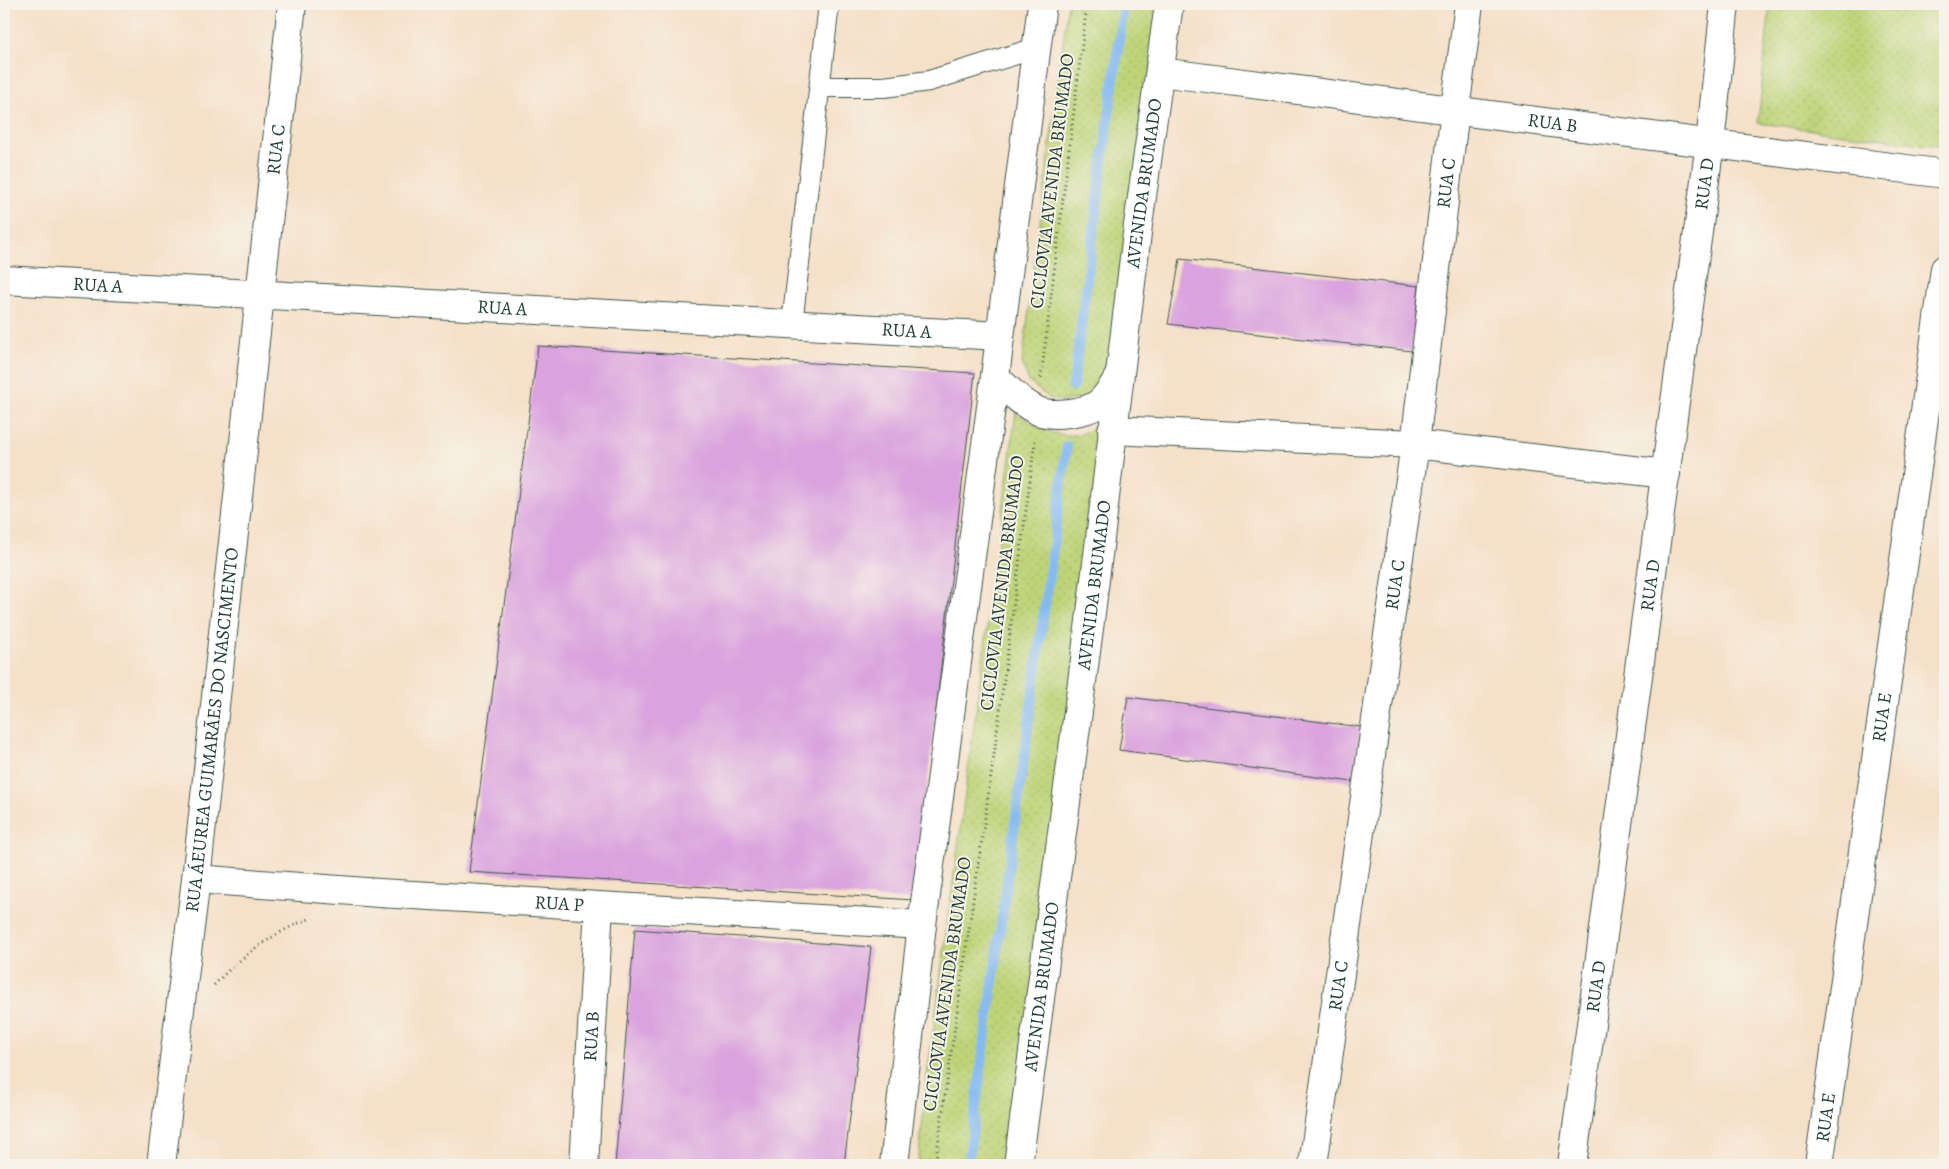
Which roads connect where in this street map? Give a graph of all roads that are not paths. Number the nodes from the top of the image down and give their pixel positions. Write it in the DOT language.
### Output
graph roads {
  1 [pos="292,4"];
  2 [pos="829,4"];
  3 [pos="1042,4"];
  4 [pos="1169,4"];
  5 [pos="1469,4"];
  6 [pos="1725,4"];
  7 [pos="1036,48"];
  8 [pos="1160,72"];
  9 [pos="820,87"];
  10 [pos="1455,110"];
  11 [pos="1710,143"];
  12 [pos="1945,174"];
  13 [pos="1945,268"];
  14 [pos="4,280"];
  15 [pos="260,295"];
  16 [pos="792,324"];
  17 [pos="1000,336"];
  18 [pos="1119,376"];
  19 [pos="995,377"];
  20 [pos="1112,430"];
  21 [pos="1415,444"];
  22 [pos="1666,474"];
  23 [pos="196,879"];
  24 [pos="600,907"];
  25 [pos="922,925"];
  26 [pos="162,1165"];
  27 [pos="584,1165"];
  28 [pos="894,1165"];
  29 [pos="1018,1165"];
  30 [pos="1313,1165"];
  31 [pos="1572,1165"];
  32 [pos="1819,1165"];
  1 -- 15 [label="street, RUA C"];
  2 -- 9 [label="lane"];
  3 -- 7 [label="street"];
  4 -- 8 [label="street, AVENIDA BRUMADO"];
  5 -- 10 [label="street, RUA C"];
  6 -- 11 [label="street, RUA D"];
  7 -- 9 [label="lane"];
  7 -- 17 [label="street"];
  8 -- 10 [label="street, RUA B"];
  8 -- 18 [label="street, AVENIDA BRUMADO"];
  9 -- 16 [label="lane"];
  10 -- 11 [label="street, RUA B"];
  10 -- 21 [label="street, RUA C"];
  11 -- 12 [label="street, RUA B"];
  11 -- 22 [label="street, RUA D"];
  13 -- 32 [label="street, RUA E"];
  14 -- 15 [label="street, RUA A"];
  15 -- 16 [label="street, RUA A"];
  15 -- 23 [label="street, RUA ÁEUREA GUIMARÃES DO NASCIMENTO"];
  16 -- 17 [label="street, RUA A"];
  17 -- 19 [label="street"];
  18 -- 19 [label="street"];
  18 -- 20 [label="street, AVENIDA BRUMADO"];
  19 -- 25 [label="street"];
  20 -- 21 [label="street"];
  20 -- 29 [label="street, AVENIDA BRUMADO"];
  21 -- 22 [label="street"];
  21 -- 30 [label="street, RUA C"];
  22 -- 31 [label="street, RUA D"];
  23 -- 24 [label="street, RUA P"];
  23 -- 26 [label="street, RUA ÁEUREA GUIMARÃES DO NASCIMENTO"];
  24 -- 25 [label="street, RUA P"];
  24 -- 27 [label="street, RUA B"];
  25 -- 28 [label="street"];
}
